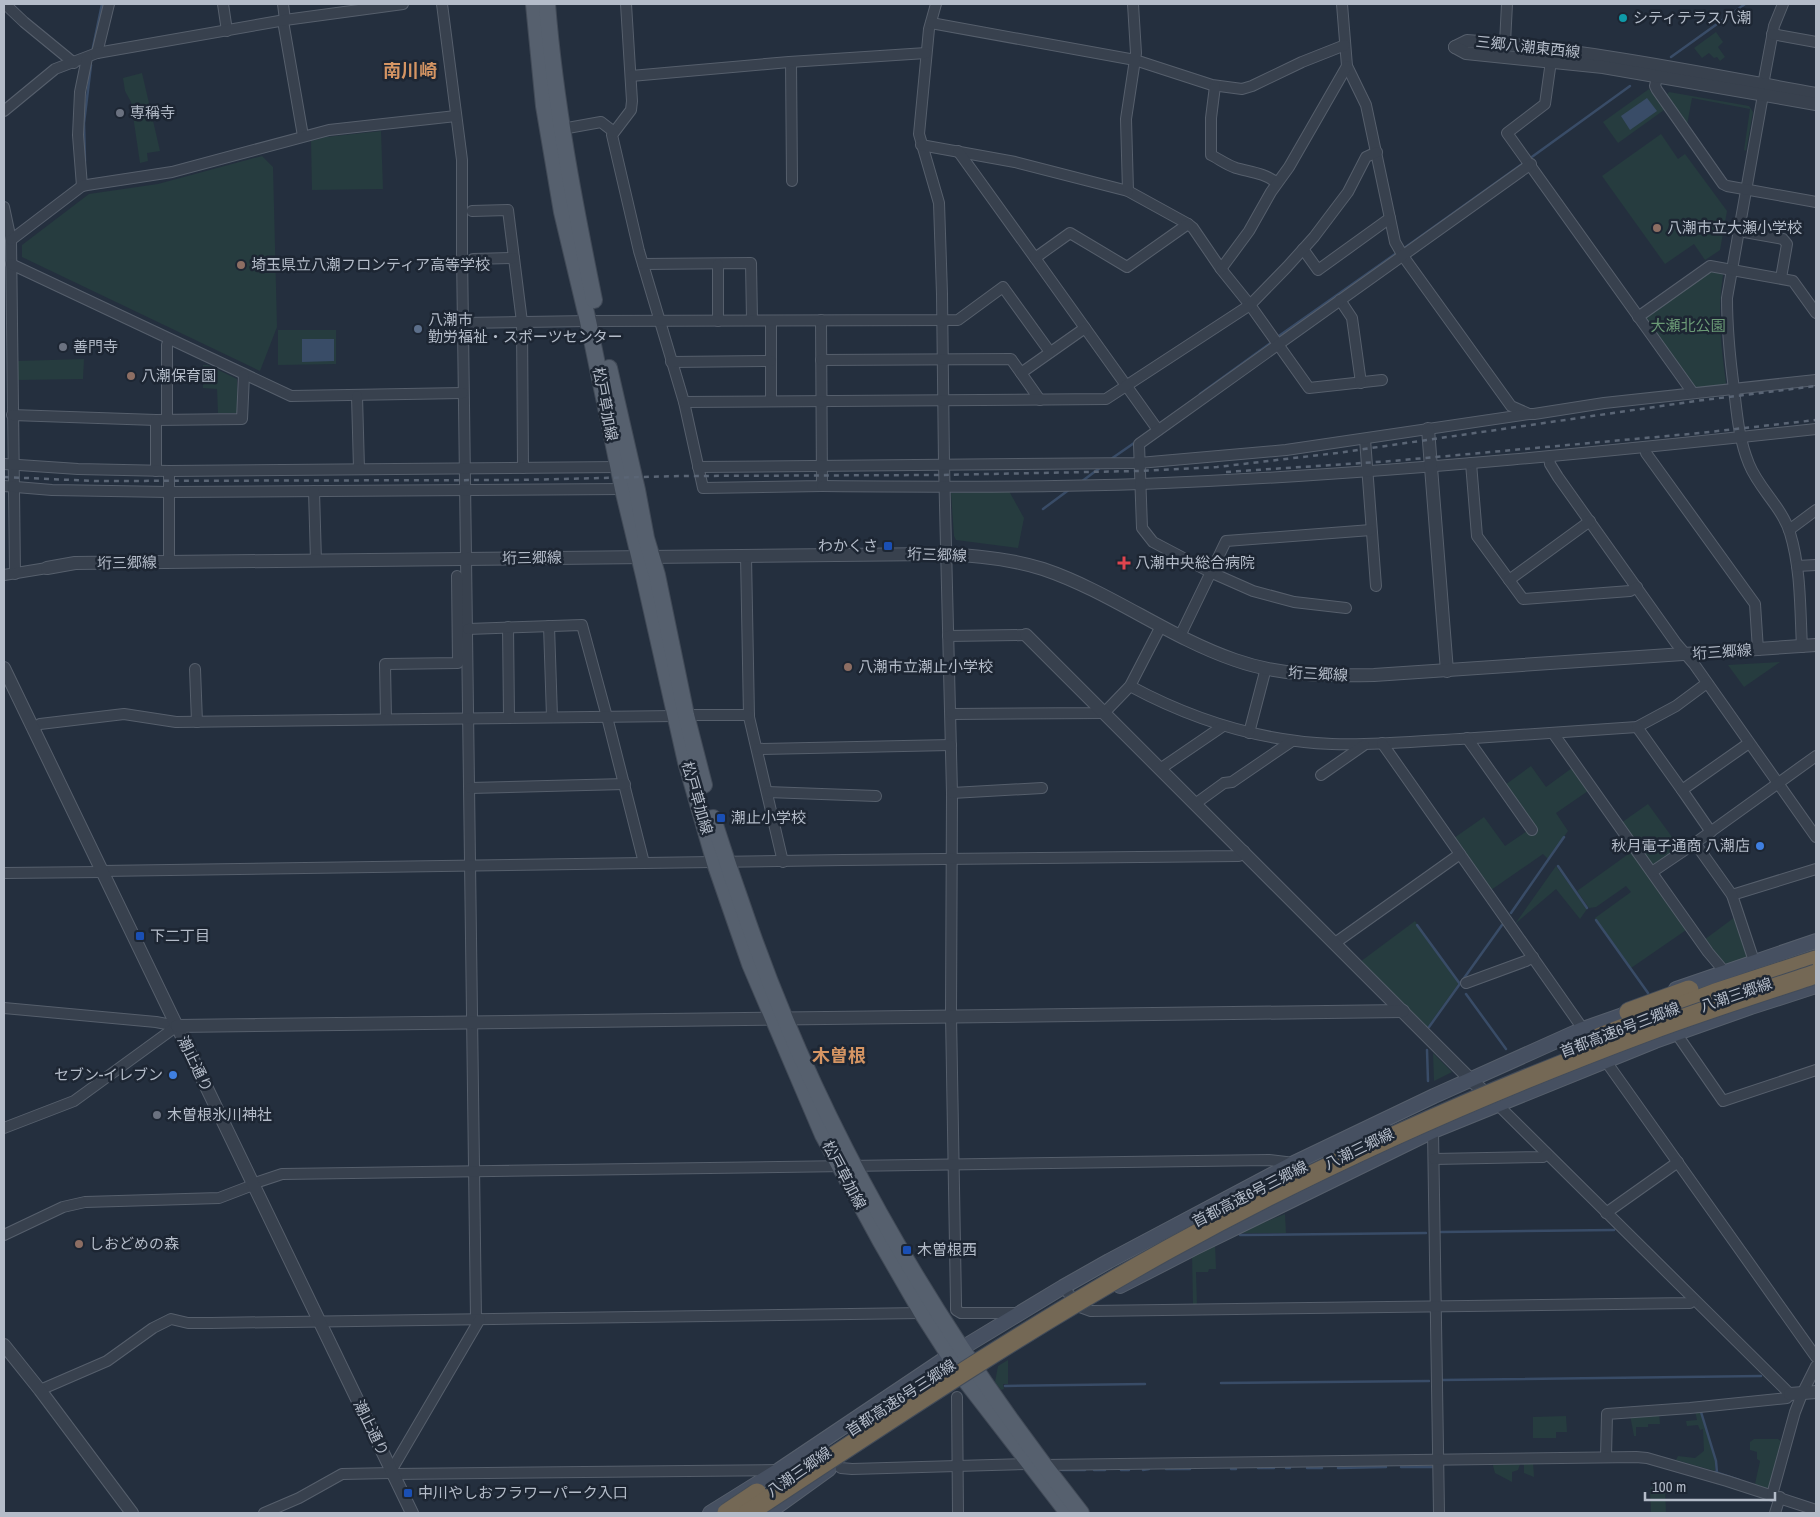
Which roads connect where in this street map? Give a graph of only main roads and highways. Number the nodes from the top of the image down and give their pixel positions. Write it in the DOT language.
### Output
graph roads {
  1 [pos="534,4"];
  2 [pos="547,4"];
  3 [pos="594,321"];
  4 [pos="646,557"];
  5 [pos="1816,941"];
  6 [pos="1816,948"];
  7 [pos="1816,953"];
  8 [pos="1816,960"];
  9 [pos="1816,974"];
  10 [pos="1816,982"];
  11 [pos="1816,986"];
  12 [pos="1629,1012"];
  13 [pos="1653,1030"];
  14 [pos="1294,1163"];
  15 [pos="847,1166"];
  16 [pos="1363,1166"];
  17 [pos="963,1364"];
  18 [pos="1037,1465"];
  19 [pos="710,1513"];
  20 [pos="727,1513"];
  21 [pos="748,1513"];
  22 [pos="768,1513"];
  23 [pos="1068,1513"];
  24 [pos="1081,1513"];
  1 -- 3 [label="main road, 松戸草加線"];
  2 -- 3 [label="main road, 松戸草加線"];
  3 -- 4 [label="main road, 松戸草加線"];
  3 -- 4 [label="main road, 松戸草加線"];
  4 -- 15 [label="main road, 松戸草加線"];
  5 -- 12 [label="main road, 八潮三郷線"];
  6 -- 12 [label="highway"];
  7 -- 12 [label="main road, 八潮三郷線"];
  8 -- 20 [label="highway, 首都高速6号三郷線, bridge"];
  9 -- 13 [label="highway, 首都高速6号三郷線, bridge"];
  10 -- 13 [label="highway, bridge"];
  11 -- 16 [label="main road, 八潮三郷線"];
  12 -- 14 [label="main road, 八潮三郷線"];
  13 -- 21 [label="highway, 首都高速6号三郷線, bridge"];
  14 -- 16 [label="main road"];
  14 -- 17 [label="main road, 八潮三郷線"];
  15 -- 17 [label="main road, 松戸草加線"];
  15 -- 17 [label="main road, 松戸草加線"];
  16 -- 17 [label="main road, 八潮三郷線"];
  17 -- 18 [label="main road, 松戸草加線"];
  17 -- 19 [label="main road, 八潮三郷線"];
  17 -- 22 [label="main road, 八潮三郷線"];
  18 -- 23 [label="main road, 松戸草加線"];
  18 -- 24 [label="main road, 松戸草加線"];
}
